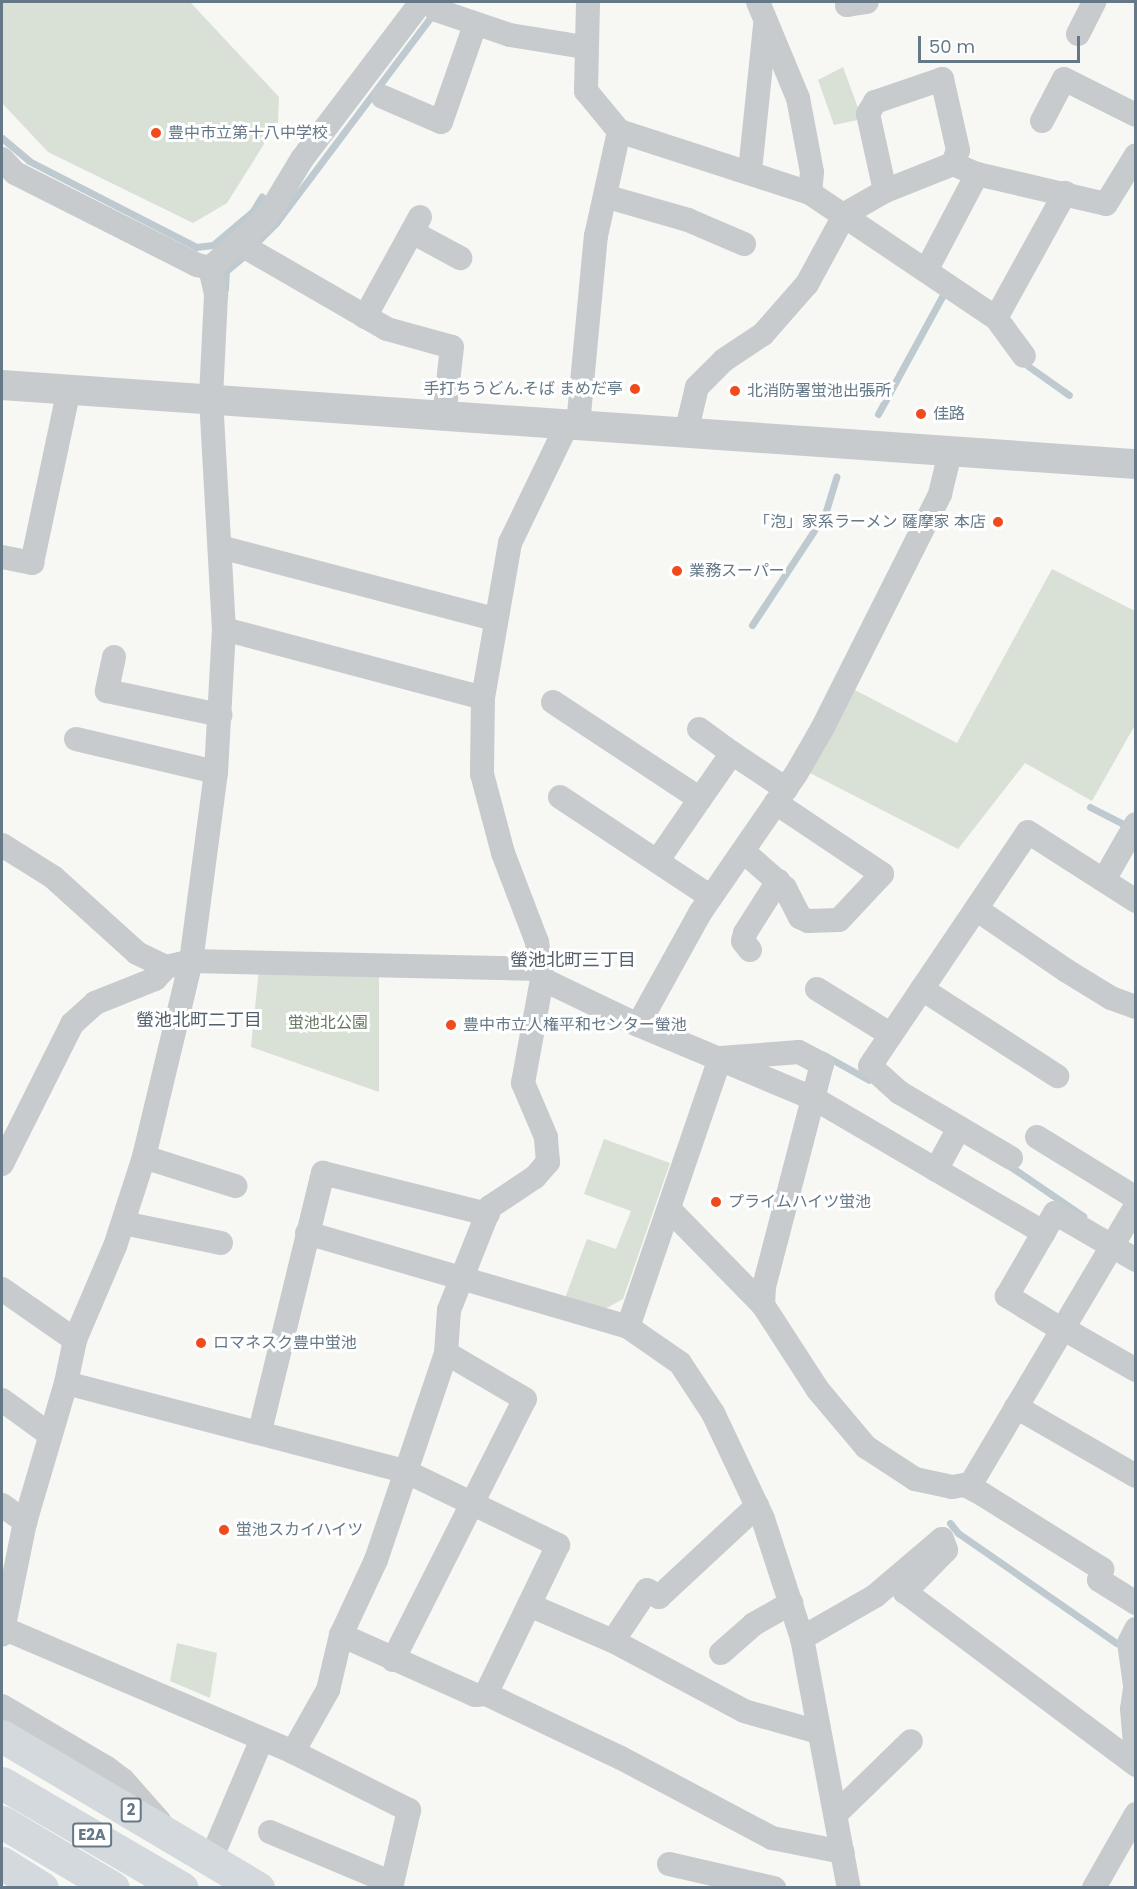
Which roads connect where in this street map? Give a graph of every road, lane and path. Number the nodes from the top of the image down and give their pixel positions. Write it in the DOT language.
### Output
graph roads {
  1 [pos="588,2"];
  2 [pos="758,2"];
  3 [pos="847,2"];
  4 [pos="867,2"];
  5 [pos="1094,2"];
  6 [pos="429,6"];
  7 [pos="475,25"];
  8 [pos="765,26"];
  9 [pos="1078,34"];
  10 [pos="584,47"];
  11 [pos="383,97"];
  12 [pos="1136,116"];
  13 [pos="1042,121"];
  14 [pos="619,131"];
  15 [pos="1136,155"];
  16 [pos="2,159"];
  17 [pos="953,164"];
  18 [pos="750,171"];
  19 [pos="977,174"];
  20 [pos="885,191"];
  21 [pos="810,193"];
  22 [pos="1065,193"];
  23 [pos="608,197"];
  24 [pos="845,214"];
  25 [pos="238,243"];
  26 [pos="744,244"];
  27 [pos="460,258"];
  28 [pos="210,268"];
  29 [pos="927,269"];
  30 [pos="365,317"];
  31 [pos="996,318"];
  32 [pos="1024,356"];
  33 [pos="2,385"];
  34 [pos="69,389"];
  35 [pos="211,398"];
  36 [pos="444,417"];
  37 [pos="572,425"];
  38 [pos="686,434"];
  39 [pos="950,453"];
  40 [pos="1136,464"];
  41 [pos="220,547"];
  42 [pos="2,557"];
  43 [pos="495,619"];
  44 [pos="224,629"];
  45 [pos="114,657"];
  46 [pos="483,698"];
  47 [pos="553,702"];
  48 [pos="220,715"];
  49 [pos="699,729"];
  50 [pos="76,738"];
  51 [pos="732,753"];
  52 [pos="216,772"];
  53 [pos="781,796"];
  54 [pos="560,797"];
  55 [pos="700,799"];
  56 [pos="1136,824"];
  57 [pos="2,845"];
  58 [pos="743,850"];
  59 [pos="658,860"];
  60 [pos="778,880"];
  61 [pos="1104,880"];
  62 [pos="711,897"];
  63 [pos="1136,901"];
  64 [pos="976,909"];
  65 [pos="750,950"];
  66 [pos="191,961"];
  67 [pos="166,967"];
  68 [pos="542,974"];
  69 [pos="817,989"];
  70 [pos="922,989"];
  71 [pos="1136,1007"];
  72 [pos="638,1026"];
  73 [pos="890,1034"];
  74 [pos="720,1058"];
  75 [pos="1057,1076"];
  76 [pos="814,1099"];
  77 [pos="959,1128"];
  78 [pos="1037,1137"];
  79 [pos="144,1158"];
  80 [pos="1011,1158"];
  81 [pos="2,1164"];
  82 [pos="936,1170"];
  83 [pos="235,1186"];
  84 [pos="1136,1198"];
  85 [pos="1136,1206"];
  86 [pos="669,1209"];
  87 [pos="488,1214"];
  88 [pos="123,1223"];
  89 [pos="307,1233"];
  90 [pos="1044,1233"];
  91 [pos="221,1243"];
  92 [pos="1114,1248"];
  93 [pos="1136,1260"];
  94 [pos="464,1279"];
  95 [pos="2,1289"];
  96 [pos="763,1305"];
  97 [pos="1058,1326"];
  98 [pos="628,1327"];
  99 [pos="75,1340"];
  100 [pos="446,1353"];
  101 [pos="1136,1370"];
  102 [pos="66,1383"];
  103 [pos="2,1400"];
  104 [pos="1016,1407"];
  105 [pos="260,1431"];
  106 [pos="49,1434"];
  107 [pos="406,1472"];
  108 [pos="1136,1476"];
  109 [pos="969,1486"];
  110 [pos="474,1501"];
  111 [pos="2,1504"];
  112 [pos="757,1506"];
  113 [pos="25,1522"];
  114 [pos="791,1603"];
  115 [pos="1136,1603"];
  116 [pos="529,1605"];
  117 [pos="1136,1629"];
  118 [pos="3,1632"];
  119 [pos="341,1635"];
  120 [pos="802,1638"];
  121 [pos="613,1641"];
  122 [pos="721,1653"];
  123 [pos="393,1660"];
  124 [pos="1135,1684"];
  125 [pos="486,1694"];
  126 [pos="2,1706"];
  127 [pos="818,1732"];
  128 [pos="2,1736"];
  129 [pos="262,1738"];
  130 [pos="910,1741"];
  131 [pos="293,1752"];
  132 [pos="1136,1756"];
  133 [pos="1136,1765"];
  134 [pos="2,1783"];
  135 [pos="837,1813"];
  136 [pos="1136,1814"];
  137 [pos="2,1822"];
  138 [pos="169,1832"];
  139 [pos="270,1832"];
  140 [pos="843,1852"];
  141 [pos="211,1858"];
  142 [pos="2,1863"];
  143 [pos="669,1864"];
  144 [pos="391,1885"];
  145 [pos="42,1887"];
  146 [pos="113,1887"];
  147 [pos="182,1887"];
  148 [pos="258,1887"];
  149 [pos="774,1887"];
  150 [pos="849,1887"];
  151 [pos="1094,1887"];
  1 -- 10 [label="street"];
  2 -- 8 [label="street"];
  3 -- 4 [label="street"];
  5 -- 9 [label="street"];
  6 -- 7 [label="street"];
  6 -- 25 [label="street"];
  7 -- 10 [label="street"];
  7 -- 11 [label="street"];
  8 -- 18 [label="street"];
  8 -- 21 [label="street"];
  10 -- 14 [label="street"];
  12 -- 13 [label="street"];
  14 -- 18 [label="street"];
  14 -- 23 [label="street"];
  15 -- 22 [label="street"];
  16 -- 28 [label="street"];
  17 -- 19 [label="street"];
  17 -- 20 [label="street"];
  17 -- 20 [label="street"];
  18 -- 21 [label="street"];
  19 -- 22 [label="street"];
  19 -- 29 [label="street"];
  20 -- 24 [label="street"];
  21 -- 24 [label="street"];
  22 -- 31 [label="street"];
  23 -- 26 [label="street"];
  23 -- 37 [label="street"];
  24 -- 29 [label="street"];
  24 -- 38 [label="street"];
  25 -- 28 [label="street"];
  25 -- 30 [label="street"];
  27 -- 30 [label="street"];
  28 -- 35 [label="street"];
  29 -- 31 [label="street"];
  30 -- 36 [label="street"];
  31 -- 32 [label="street"];
  33 -- 34 [label="street"];
  34 -- 35 [label="street"];
  34 -- 42 [label="street"];
  35 -- 36 [label="street"];
  35 -- 41 [label="street"];
  36 -- 37 [label="street"];
  37 -- 38 [label="street"];
  37 -- 43 [label="street"];
  38 -- 39 [label="street"];
  39 -- 40 [label="street"];
  39 -- 53 [label="street"];
  41 -- 43 [label="street"];
  41 -- 44 [label="street"];
  43 -- 46 [label="street"];
  44 -- 46 [label="street"];
  44 -- 48 [label="street"];
  45 -- 48 [label="street"];
  46 -- 68 [label="street"];
  47 -- 55 [label="street"];
  48 -- 52 [label="street"];
  49 -- 51 [label="street"];
  50 -- 52 [label="street"];
  51 -- 53 [label="street"];
  51 -- 55 [label="street"];
  52 -- 66 [label="street"];
  53 -- 58 [label="street"];
  53 -- 60 [label="street"];
  54 -- 59 [label="street"];
  55 -- 59 [label="street"];
  56 -- 61 [label="street"];
  57 -- 67 [label="street"];
  58 -- 60 [label="street"];
  58 -- 62 [label="street"];
  59 -- 62 [label="street"];
  60 -- 65 [label="street"];
  61 -- 63 [label="street"];
  61 -- 64 [label="street"];
  62 -- 72 [label="street"];
  64 -- 70 [label="street"];
  64 -- 71 [label="street"];
  66 -- 67 [label="street"];
  66 -- 68 [label="street"];
  66 -- 79 [label="street"];
  67 -- 81 [label="street"];
  68 -- 72 [label="street"];
  68 -- 87 [label="street"];
  69 -- 73 [label="street"];
  70 -- 73 [label="street"];
  70 -- 75 [label="street"];
  72 -- 74 [label="street"];
  73 -- 77 [label="street"];
  74 -- 76 [label="street"];
  74 -- 76 [label="street"];
  74 -- 86 [label="street"];
  76 -- 82 [label="street"];
  76 -- 96 [label="street"];
  77 -- 80 [label="street"];
  77 -- 82 [label="street"];
  78 -- 84 [label="street"];
  79 -- 83 [label="street"];
  79 -- 88 [label="street"];
  82 -- 90 [label="street"];
  85 -- 92 [label="street"];
  86 -- 96 [label="street"];
  86 -- 98 [label="street"];
  87 -- 89 [label="street"];
  87 -- 94 [label="street"];
  88 -- 91 [label="street"];
  88 -- 99 [label="street"];
  89 -- 94 [label="street"];
  89 -- 105 [label="street"];
  90 -- 92 [label="street"];
  90 -- 97 [label="street"];
  92 -- 93 [label="street"];
  92 -- 97 [label="street"];
  94 -- 98 [label="street"];
  94 -- 100 [label="street"];
  95 -- 99 [label="street"];
  96 -- 109 [label="street"];
  97 -- 101 [label="street"];
  97 -- 104 [label="street"];
  98 -- 112 [label="street"];
  99 -- 102 [label="street"];
  100 -- 107 [label="street"];
  100 -- 110 [label="street"];
  102 -- 105 [label="street"];
  102 -- 106 [label="street"];
  103 -- 106 [label="street"];
  104 -- 108 [label="street"];
  104 -- 109 [label="street"];
  105 -- 107 [label="street"];
  106 -- 113 [label="street"];
  107 -- 110 [label="street"];
  107 -- 119 [label="street"];
  109 -- 115 [label="street"];
  110 -- 116 [label="street"];
  110 -- 123 [label="street"];
  111 -- 113 [label="street"];
  112 -- 114 [label="street"];
  112 -- 121 [label="street"];
  113 -- 118 [label="street"];
  114 -- 120 [label="street"];
  114 -- 122 [label="street"];
  116 -- 121 [label="street"];
  116 -- 125 [label="street"];
  117 -- 124 [label="street"];
  118 -- 129 [label="street"];
  119 -- 123 [label="street"];
  119 -- 131 [label="street"];
  120 -- 127 [label="street"];
  120 -- 133 [label="street"];
  121 -- 127 [label="street"];
  123 -- 125 [label="street"];
  124 -- 132 [label="street"];
  125 -- 140 [label="street"];
  126 -- 138 [label="street"];
  127 -- 135 [label="street"];
  128 -- 138 [label="main road, 2"];
  129 -- 131 [label="street"];
  129 -- 141 [label="street"];
  130 -- 135 [label="street"];
  131 -- 144 [label="street"];
  134 -- 147 [label="main road, E2A"];
  135 -- 140 [label="street"];
  136 -- 151 [label="street"];
  137 -- 146 [label="main road, E2A"];
  138 -- 141 [label="main road, 2"];
  139 -- 144 [label="street"];
  140 -- 150 [label="street"];
  141 -- 148 [label="main road, 2"];
  142 -- 145 [label="main road"];
  143 -- 149 [label="street"];
}
